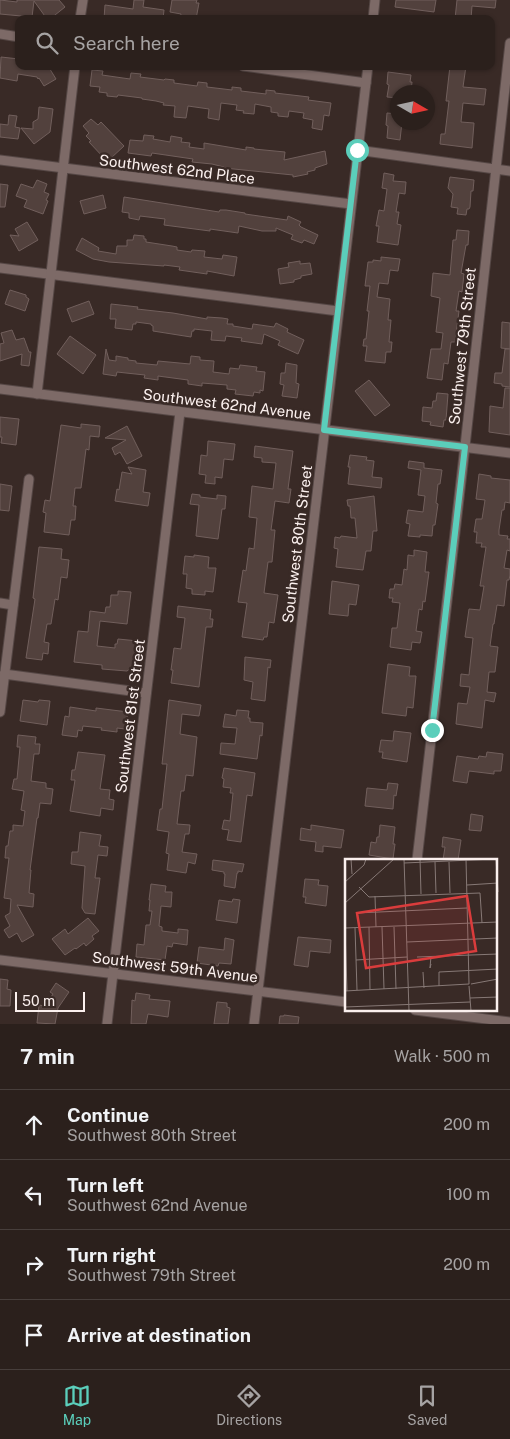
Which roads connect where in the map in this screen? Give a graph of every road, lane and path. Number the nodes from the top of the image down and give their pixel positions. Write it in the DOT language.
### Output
graph roads {
  1 [pos="83,0"];
  2 [pos="375,0"];
  3 [pos="81,15"];
  4 [pos="373,15"];
  5 [pos="0,34"];
  6 [pos="15,36"];
  7 [pos="510,43"];
  8 [pos="75,70"];
  9 [pos="272,70"];
  10 [pos="368,70"];
  11 [pos="366,83"];
  12 [pos="357,150"];
  13 [pos="0,160"];
  14 [pos="63,168"];
  15 [pos="496,169"];
  16 [pos="510,170"];
  17 [pos="351,204"];
  18 [pos="0,268"];
  19 [pos="51,275"];
  20 [pos="338,311"];
  21 [pos="0,389"];
  22 [pos="37,394"];
  23 [pos="180,412"];
  24 [pos="324,430"];
  25 [pos="465,447"];
  26 [pos="510,453"];
  27 [pos="30,479"];
  28 [pos="0,603"];
  29 [pos="13,605"];
  30 [pos="4,674"];
  31 [pos="146,693"];
  32 [pos="0,712"];
  33 [pos="417,859"];
  34 [pos="0,960"];
  35 [pos="113,974"];
  36 [pos="258,991"];
  37 [pos="345,1002"];
  38 [pos="431,1012"];
  39 [pos="510,1022"];
  40 [pos="107,1024"];
  41 [pos="254,1024"];
  1 -- 3 [label="street"];
  2 -- 4 [label="street"];
  5 -- 6 [label="street"];
  7 -- 15 [label="street, Southwest 79th Street"];
  8 -- 14 [label="street"];
  9 -- 11 [label="street"];
  10 -- 11 [label="street, Southwest 80th Street"];
  11 -- 12 [label="street, Southwest 80th Street"];
  12 -- 15 [label="street"];
  12 -- 17 [label="street, Southwest 80th Street"];
  13 -- 14 [label="street, Southwest 62nd Place"];
  14 -- 17 [label="street, Southwest 62nd Place"];
  14 -- 19 [label="street"];
  15 -- 16 [label="street"];
  15 -- 25 [label="street, Southwest 79th Street"];
  17 -- 20 [label="street, Southwest 80th Street"];
  18 -- 19 [label="street"];
  19 -- 20 [label="street"];
  19 -- 22 [label="street"];
  20 -- 24 [label="street, Southwest 80th Street"];
  21 -- 22 [label="street, Southwest 62nd Avenue"];
  22 -- 23 [label="street, Southwest 62nd Avenue"];
  23 -- 24 [label="street, Southwest 62nd Avenue"];
  23 -- 31 [label="street, Southwest 81st Street"];
  24 -- 25 [label="street, Southwest 62nd Avenue"];
  24 -- 36 [label="street, Southwest 80th Street"];
  25 -- 26 [label="street, Southwest 62nd Avenue"];
  25 -- 33 [label="street, Southwest 79th Street"];
  27 -- 29 [label="street"];
  28 -- 29 [label="street"];
  29 -- 30 [label="street"];
  30 -- 31 [label="street"];
  30 -- 32 [label="street"];
  31 -- 35 [label="street, Southwest 81st Street"];
  34 -- 35 [label="street, Southwest 59th Avenue"];
  35 -- 36 [label="street, Southwest 59th Avenue"];
  35 -- 40 [label="street, Southwest 81st Street"];
  36 -- 37 [label="street, Southwest 59th Avenue"];
  36 -- 41 [label="street, Southwest 80th Street"];
  38 -- 39 [label="street"];
}
